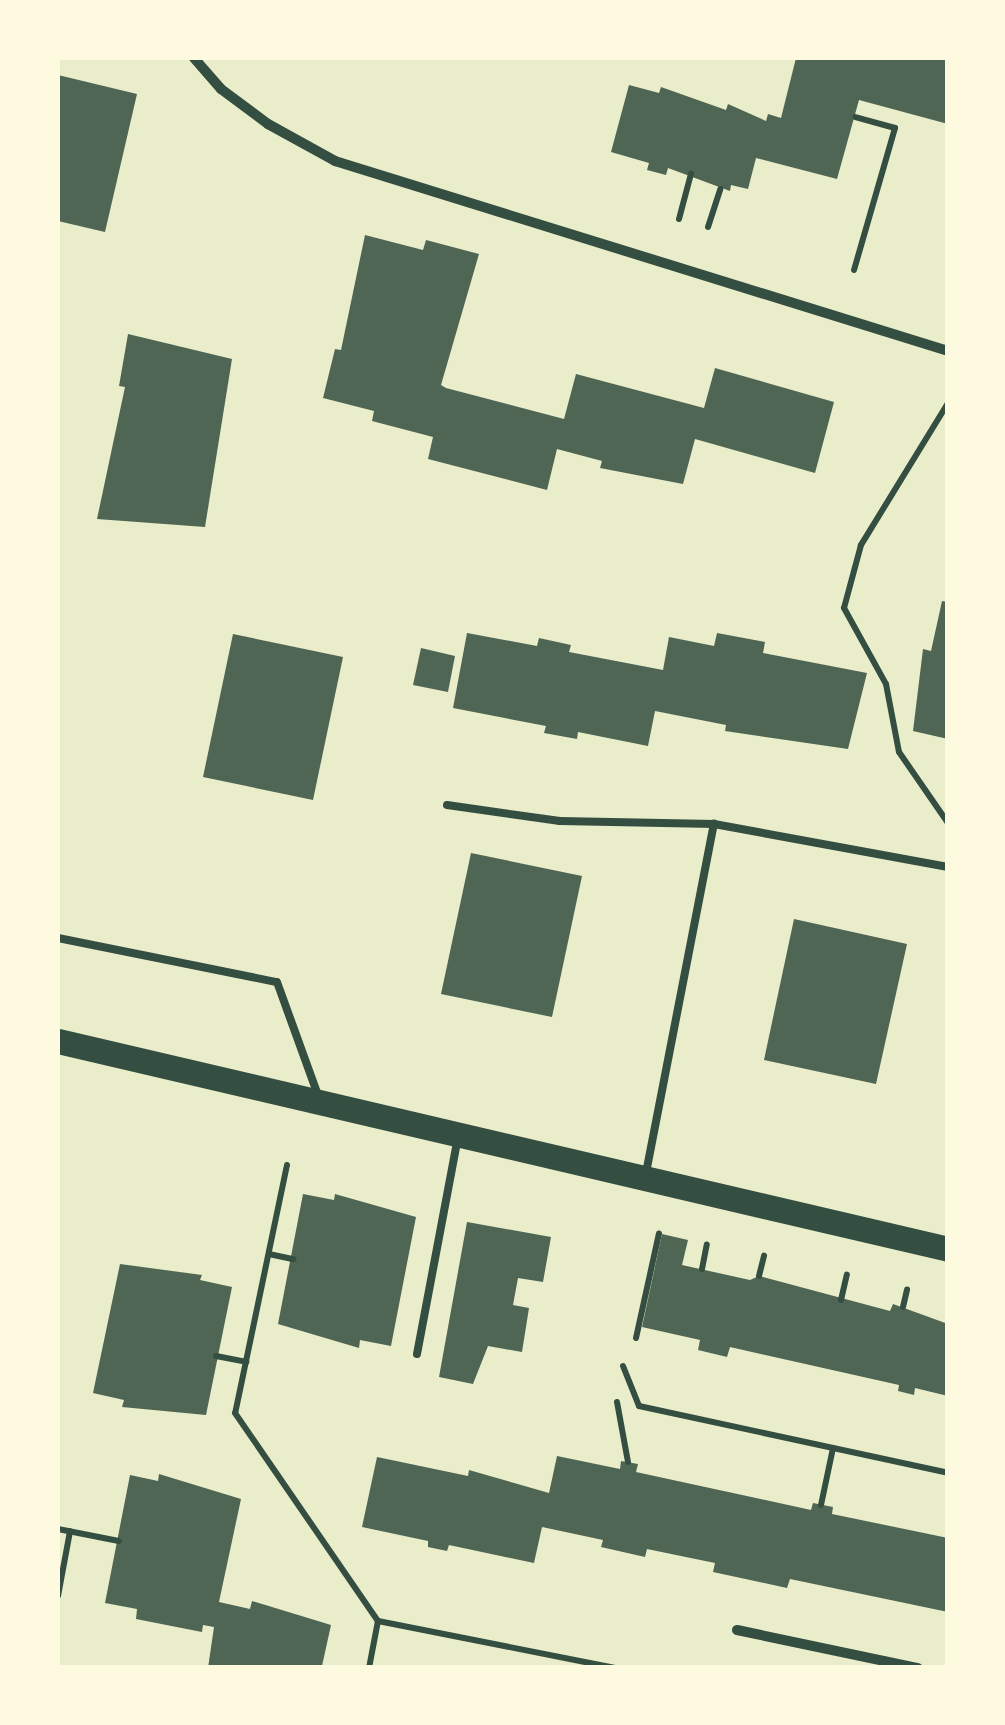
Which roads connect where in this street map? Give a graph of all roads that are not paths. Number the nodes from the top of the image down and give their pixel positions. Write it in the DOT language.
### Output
graph roads {
  1 [pos="194,58"];
  2 [pos="948,351"];
  3 [pos="448,805"];
  4 [pos="714,824"];
  5 [pos="948,867"];
  6 [pos="58,938"];
  7 [pos="58,1041"];
  8 [pos="321,1102"];
  9 [pos="458,1134"];
  10 [pos="645,1178"];
  11 [pos="948,1250"];
  12 [pos="417,1354"];
  13 [pos="737,1630"];
  14 [pos="918,1668"];
  1 -- 2 [label="street"];
  3 -- 4 [label="lane"];
  4 -- 5 [label="lane"];
  4 -- 10 [label="lane"];
  6 -- 8 [label="lane"];
  7 -- 8 [label="main road"];
  8 -- 9 [label="main road"];
  9 -- 10 [label="main road"];
  9 -- 12 [label="lane"];
  10 -- 11 [label="main road"];
  13 -- 14 [label="street"];
}
